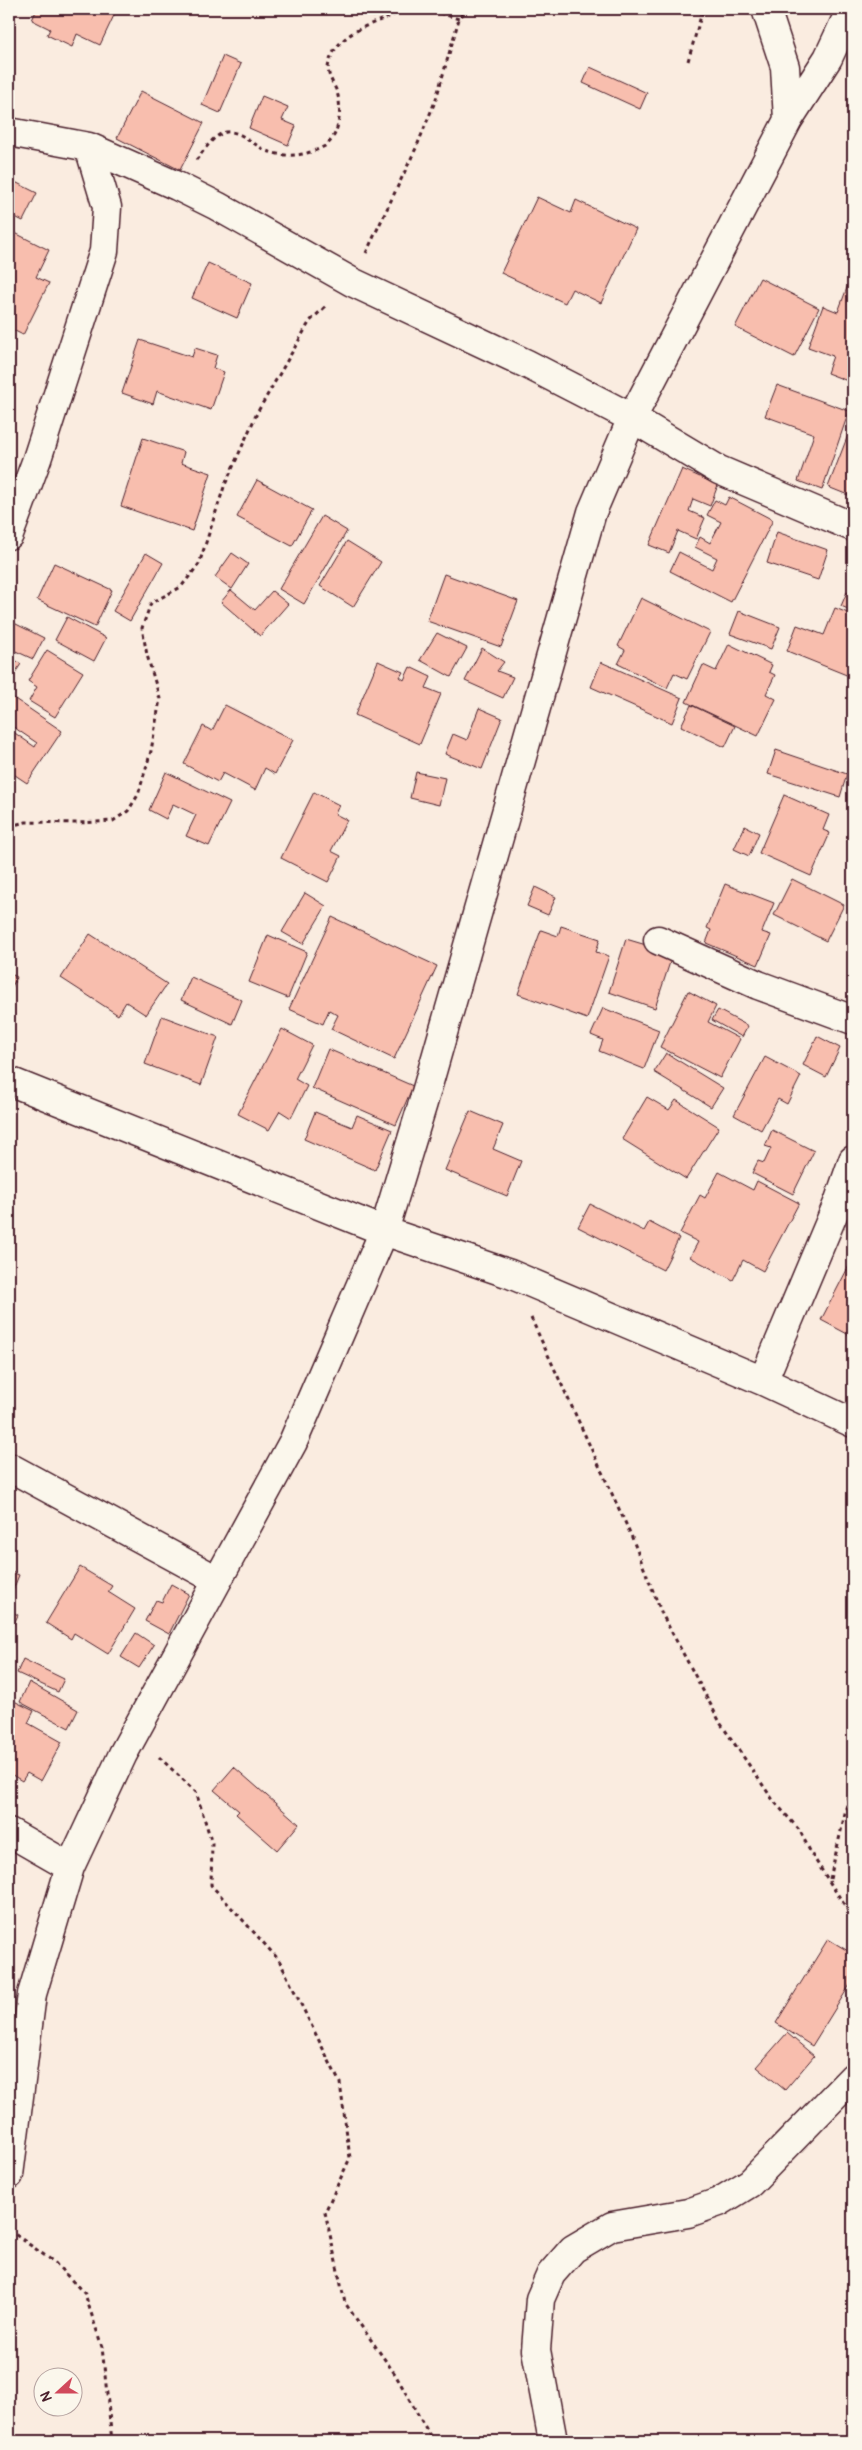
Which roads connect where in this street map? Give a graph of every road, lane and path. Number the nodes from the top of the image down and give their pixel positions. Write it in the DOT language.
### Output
graph roads {
  1 [pos="465,9"];
  2 [pos="703,9"];
  3 [pos="766,9"];
  4 [pos="851,9"];
  5 [pos="428,10"];
  6 [pos="459,19"];
  7 [pos="688,61"];
  8 [pos="788,120"];
  9 [pos="9,132"];
  10 [pos="89,147"];
  11 [pos="177,186"];
  12 [pos="352,282"];
  13 [pos="632,418"];
  14 [pos="853,528"];
  15 [pos="9,535"];
  16 [pos="9,826"];
  17 [pos="658,940"];
  18 [pos="853,1020"];
  19 [pos="9,1081"];
  20 [pos="853,1160"];
  21 [pos="384,1231"];
  22 [pos="510,1274"];
  23 [pos="763,1380"];
  24 [pos="853,1423"];
  25 [pos="9,1467"];
  26 [pos="217,1580"];
  27 [pos="134,1734"];
  28 [pos="853,1778"];
  29 [pos="9,1832"];
  30 [pos="70,1867"];
  31 [pos="830,1879"];
  32 [pos="853,1918"];
  33 [pos="853,2077"];
  34 [pos="9,2175"];
  35 [pos="9,2230"];
  36 [pos="112,2441"];
  37 [pos="434,2441"];
  38 [pos="553,2441"];
  1 -- 6 [label="path"];
  2 -- 7 [label="path"];
  3 -- 8 [label="street"];
  4 -- 8 [label="street"];
  5 -- 6 [label="path"];
  5 -- 11 [label="path"];
  6 -- 12 [label="path"];
  8 -- 13 [label="street"];
  9 -- 10 [label="street"];
  10 -- 11 [label="street"];
  10 -- 15 [label="street"];
  11 -- 12 [label="street"];
  12 -- 13 [label="street"];
  12 -- 16 [label="path"];
  13 -- 14 [label="street"];
  13 -- 21 [label="street"];
  17 -- 18 [label="street"];
  19 -- 21 [label="street"];
  20 -- 23 [label="street"];
  21 -- 22 [label="street"];
  21 -- 26 [label="street"];
  22 -- 23 [label="street"];
  22 -- 31 [label="path"];
  23 -- 24 [label="street"];
  25 -- 26 [label="street"];
  26 -- 27 [label="street"];
  27 -- 30 [label="street"];
  27 -- 37 [label="path"];
  28 -- 31 [label="path"];
  29 -- 30 [label="street"];
  30 -- 34 [label="street"];
  31 -- 32 [label="path"];
  33 -- 38 [label="street"];
  35 -- 36 [label="path"];
}
